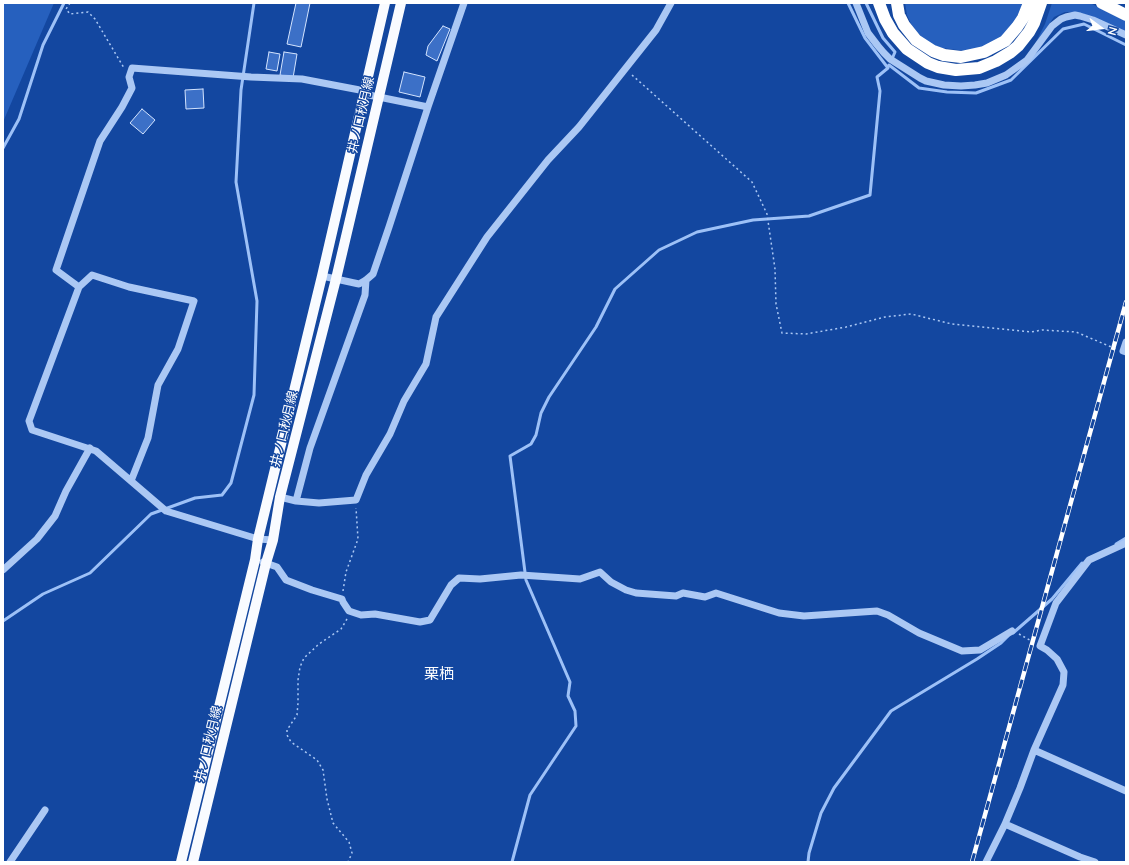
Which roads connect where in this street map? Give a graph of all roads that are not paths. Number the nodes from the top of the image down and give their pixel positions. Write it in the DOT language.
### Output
graph roads {
  1 [pos="385,3"];
  2 [pos="401,3"];
  3 [pos="464,3"];
  4 [pos="671,3"];
  5 [pos="856,3"];
  6 [pos="879,3"];
  7 [pos="897,3"];
  8 [pos="1029,3"];
  9 [pos="1041,3"];
  10 [pos="1102,3"];
  11 [pos="1126,15"];
  12 [pos="1126,35"];
  13 [pos="365,93"];
  14 [pos="379,98"];
  15 [pos="428,107"];
  16 [pos="322,276"];
  17 [pos="336,279"];
  18 [pos="366,280"];
  19 [pos="79,287"];
  20 [pos="1126,342"];
  21 [pos="1125,352"];
  22 [pos="90,448"];
  23 [pos="131,481"];
  24 [pos="280,497"];
  25 [pos="296,501"];
  26 [pos="258,539"];
  27 [pos="272,540"];
  28 [pos="1126,543"];
  29 [pos="255,560"];
  30 [pos="266,563"];
  31 [pos="3,570"];
  32 [pos="1012,631"];
  33 [pos="1034,750"];
  34 [pos="1126,791"];
  35 [pos="45,810"];
  36 [pos="1005,824"];
  37 [pos="10,862"];
  38 [pos="181,862"];
  39 [pos="193,862"];
  40 [pos="986,862"];
  41 [pos="1095,862"];
  1 -- 13 [label="main road, 井ノ口秋月線"];
  2 -- 14 [label="main road, 井ノ口秋月線"];
  3 -- 15 [label="street"];
  4 -- 25 [label="street"];
  5 -- 12 [label="street"];
  6 -- 9 [label="highway"];
  7 -- 8 [label="highway"];
  10 -- 11 [label="highway"];
  13 -- 14 [label="street"];
  13 -- 16 [label="main road, 井ノ口秋月線"];
  13 -- 19 [label="street"];
  14 -- 15 [label="street"];
  14 -- 17 [label="main road, 井ノ口秋月線"];
  15 -- 18 [label="street"];
  16 -- 17 [label="street"];
  16 -- 26 [label="main road, 井ノ口秋月線"];
  17 -- 18 [label="street"];
  17 -- 24 [label="main road, 井ノ口秋月線"];
  18 -- 25 [label="street"];
  19 -- 22 [label="street"];
  19 -- 23 [label="street"];
  20 -- 21 [label="street"];
  22 -- 23 [label="street"];
  22 -- 31 [label="street"];
  23 -- 26 [label="street"];
  24 -- 25 [label="street"];
  24 -- 27 [label="main road, 井ノ口秋月線"];
  26 -- 27 [label="street"];
  26 -- 29 [label="main road, 井ノ口秋月線"];
  27 -- 30 [label="main road, 井ノ口秋月線"];
  28 -- 33 [label="street"];
  29 -- 30 [label="street"];
  29 -- 38 [label="main road, 井ノ口秋月線"];
  30 -- 32 [label="street"];
  30 -- 39 [label="main road, 井ノ口秋月線"];
  33 -- 34 [label="street"];
  33 -- 36 [label="street"];
  35 -- 37 [label="street"];
  36 -- 40 [label="street"];
  36 -- 41 [label="street"];
}
